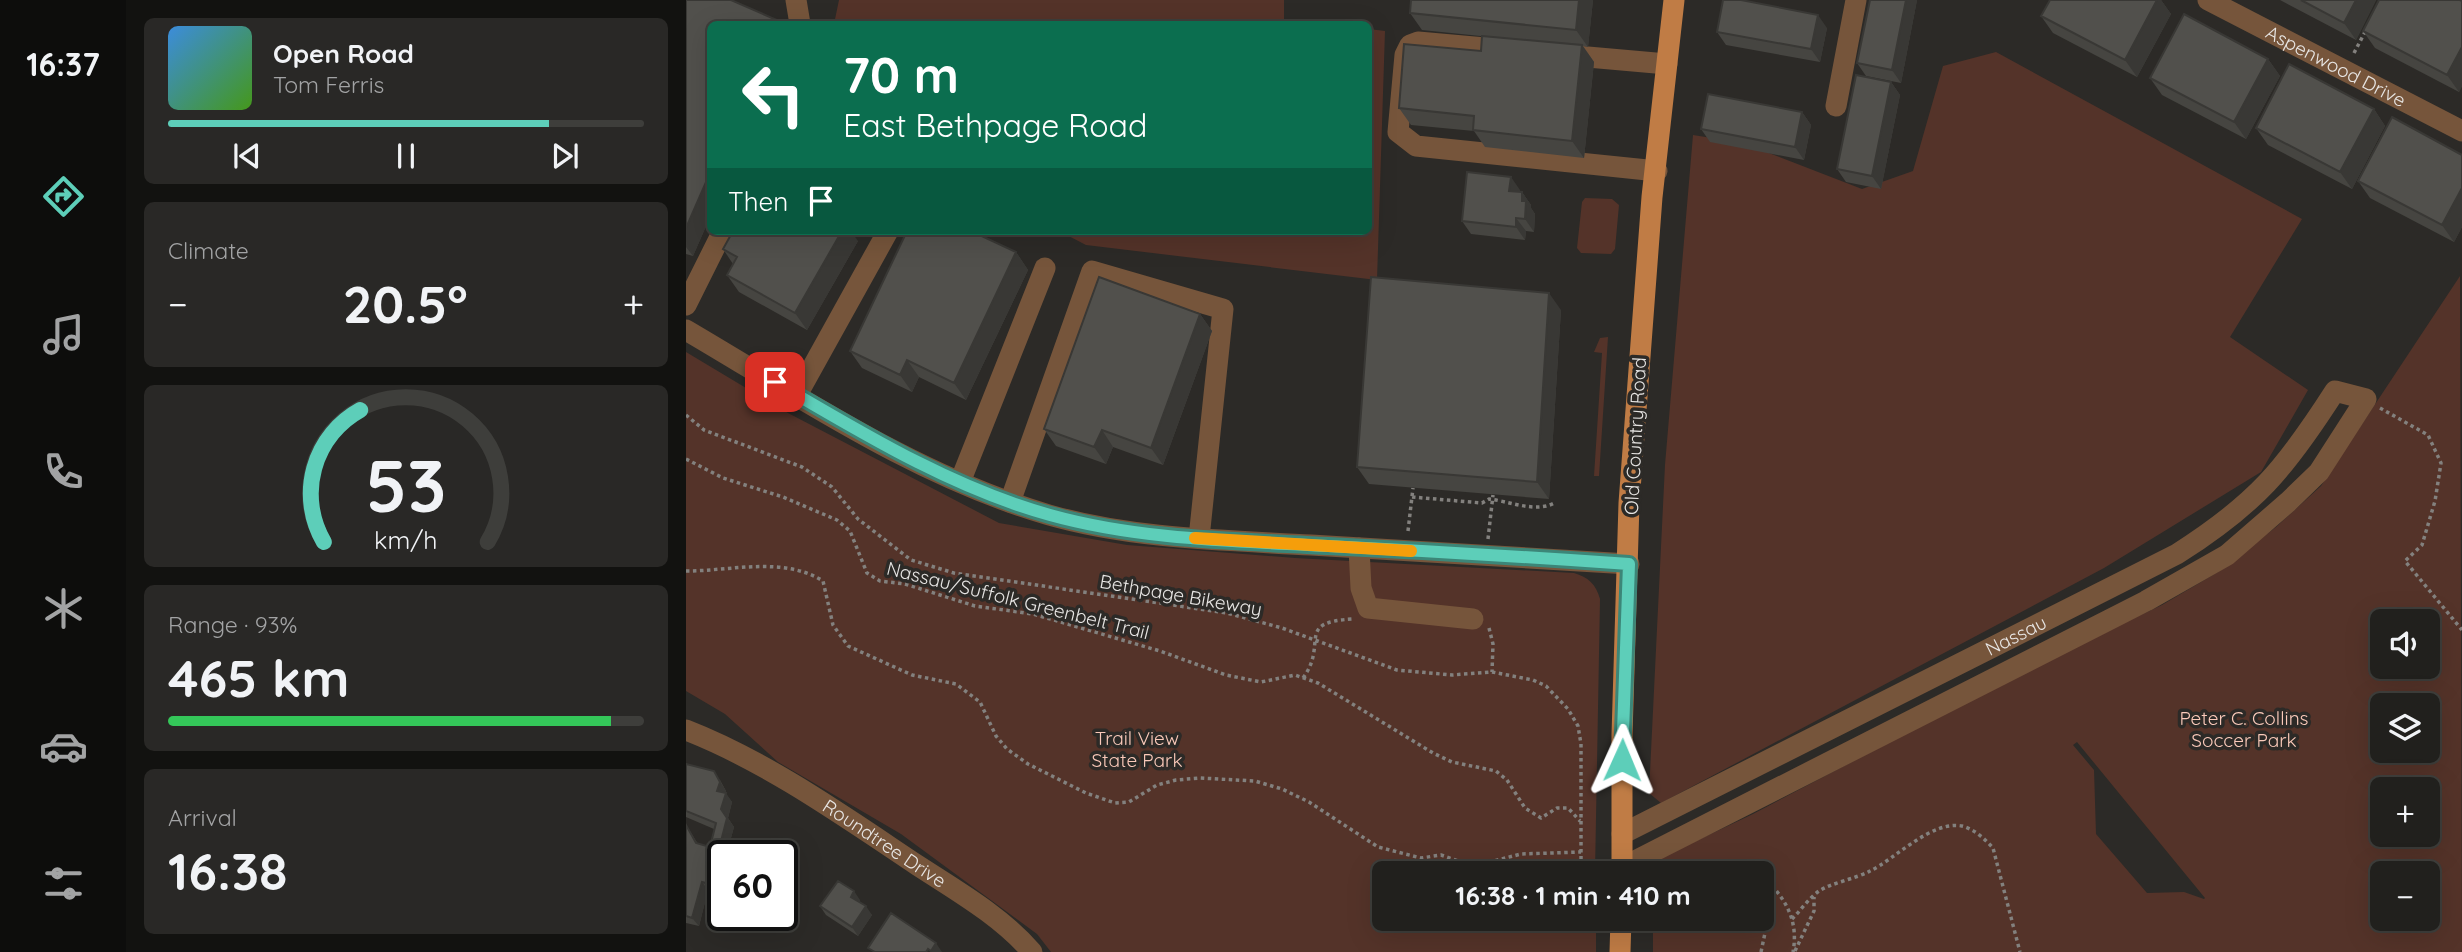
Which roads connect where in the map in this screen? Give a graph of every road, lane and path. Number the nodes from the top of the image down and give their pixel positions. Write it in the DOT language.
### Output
graph roads {
  1 [pos="796,0"];
  2 [pos="1674,0"];
  3 [pos="1856,0"];
  4 [pos="2207,0"];
  5 [pos="2371,20"];
  6 [pos="800,21"];
  7 [pos="1524,52"];
  8 [pos="2354,53"];
  9 [pos="1550,54"];
  10 [pos="1667,64"];
  11 [pos="1836,106"];
  12 [pos="2462,131"];
  13 [pos="1657,171"];
  14 [pos="721,235"];
  15 [pos="886,235"];
  16 [pos="1045,268"];
  17 [pos="686,305"];
  18 [pos="686,330"];
  19 [pos="797,395"];
  20 [pos="2366,400"];
  21 [pos="686,415"];
  22 [pos="686,459"];
  23 [pos="960,482"];
  24 [pos="1413,488"];
  25 [pos="1412,497"];
  26 [pos="1492,497"];
  27 [pos="1010,502"];
  28 [pos="1556,502"];
  29 [pos="1408,537"];
  30 [pos="1199,538"];
  31 [pos="1488,541"];
  32 [pos="1359,548"];
  33 [pos="1629,564"];
  34 [pos="686,570"];
  35 [pos="1368,608"];
  36 [pos="1473,619"];
  37 [pos="2462,630"];
  38 [pos="1314,639"];
  39 [pos="1492,672"];
  40 [pos="1303,678"];
  41 [pos="686,730"];
  42 [pos="1581,822"];
  43 [pos="1622,834"];
  44 [pos="1581,852"];
  45 [pos="1581,861"];
  46 [pos="1622,861"];
  47 [pos="1640,861"];
  48 [pos="1774,888"];
  49 [pos="1814,895"];
  50 [pos="1792,919"];
  51 [pos="1621,931"];
  52 [pos="1765,931"];
  53 [pos="1032,952"];
  54 [pos="1620,952"];
  55 [pos="1761,952"];
  56 [pos="1794,952"];
  57 [pos="2020,952"];
  1 -- 6 [label="street"];
  2 -- 10 [label="main road, Old Country Road"];
  3 -- 11 [label="street"];
  4 -- 12 [label="street, Aspenwood Drive"];
  5 -- 8 [label="path"];
  7 -- 13 [label="street"];
  9 -- 10 [label="street"];
  10 -- 13 [label="main road, Old Country Road"];
  13 -- 33 [label="main road, Old Country Road"];
  14 -- 17 [label="street"];
  15 -- 19 [label="street"];
  16 -- 23 [label="street"];
  18 -- 19 [label="street"];
  19 -- 23 [label="street"];
  20 -- 37 [label="path"];
  20 -- 43 [label="street, Nassau"];
  20 -- 47 [label="street"];
  21 -- 38 [label="path, Bethpage Bikeway"];
  22 -- 40 [label="path, Nassau/Suffolk Greenbelt Trail"];
  23 -- 27 [label="street"];
  24 -- 25 [label="path"];
  25 -- 26 [label="path"];
  25 -- 29 [label="path"];
  26 -- 28 [label="path"];
  26 -- 31 [label="path"];
  27 -- 30 [label="street"];
  27 -- 30 [label="street"];
  30 -- 32 [label="street"];
  32 -- 33 [label="street"];
  32 -- 35 [label="street"];
  33 -- 43 [label="main road, Old Country Road"];
  34 -- 44 [label="path"];
  35 -- 36 [label="street"];
  35 -- 38 [label="path"];
  36 -- 39 [label="path"];
  38 -- 39 [label="path, Bethpage Bikeway"];
  38 -- 40 [label="path"];
  39 -- 42 [label="path, Bethpage Bikeway"];
  40 -- 42 [label="path, Nassau/Suffolk Greenbelt Trail"];
  41 -- 53 [label="street, Roundtree Drive"];
  42 -- 44 [label="path, Bethpage Bikeway"];
  43 -- 46 [label="main road, Old Country Road"];
  44 -- 45 [label="path"];
  48 -- 50 [label="path"];
  49 -- 50 [label="path"];
  49 -- 56 [label="path"];
  49 -- 57 [label="path"];
  50 -- 56 [label="path"];
  51 -- 54 [label="main road"];
  52 -- 55 [label="path"];
}
